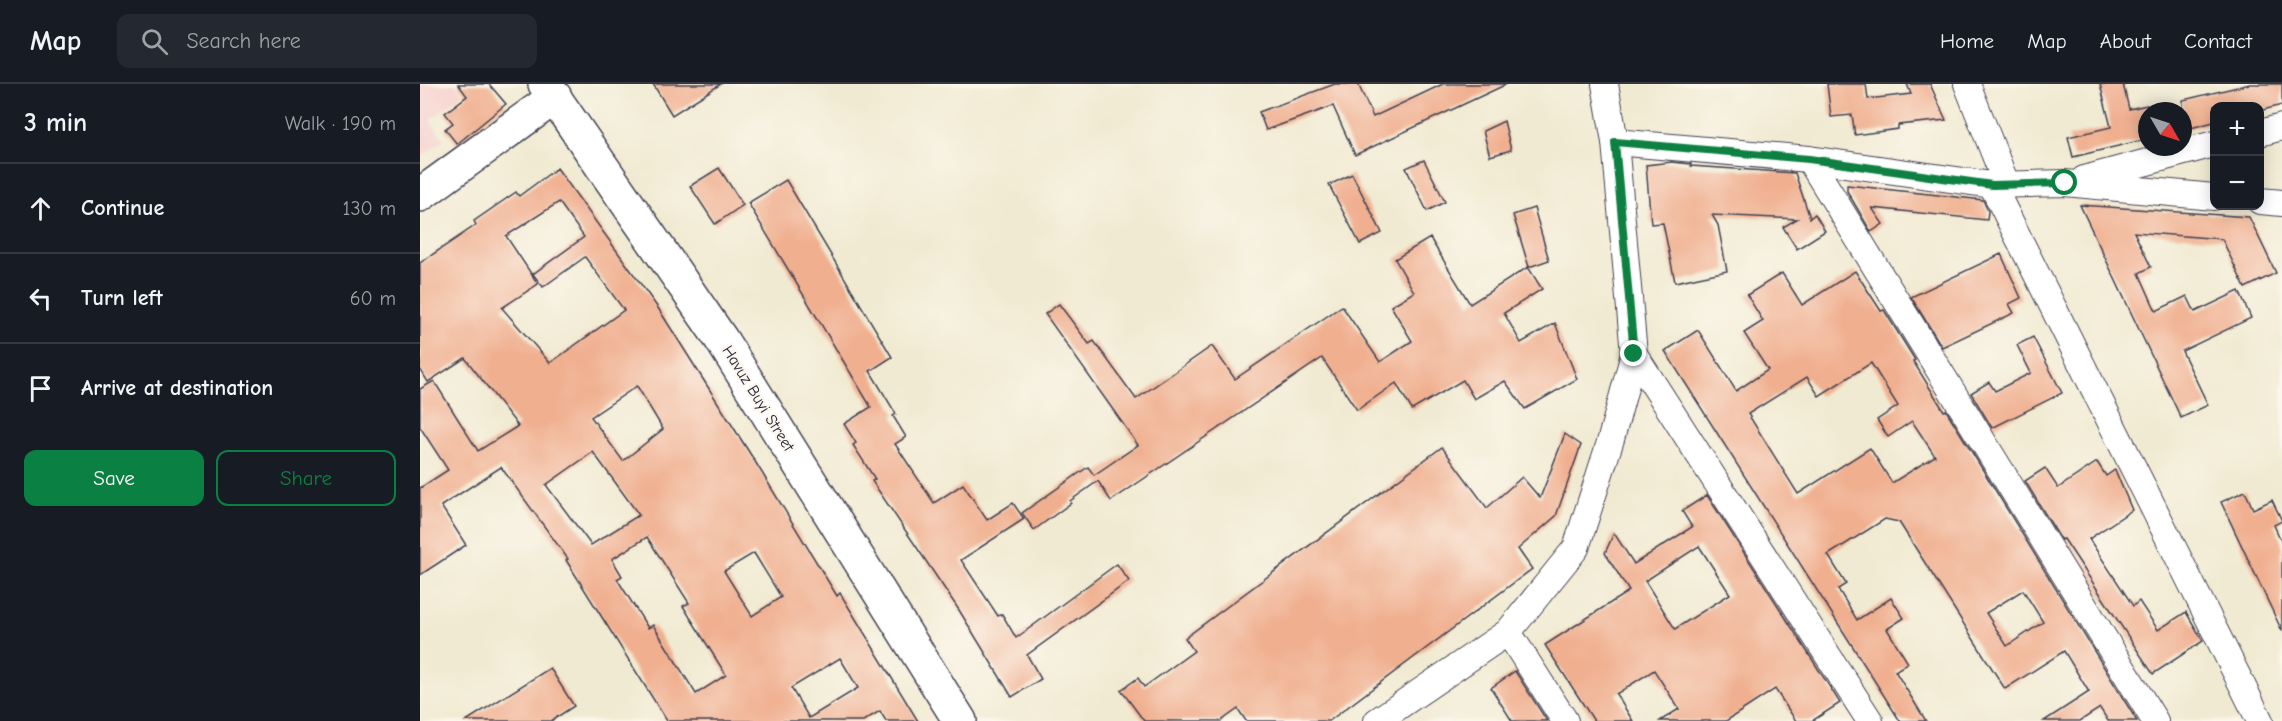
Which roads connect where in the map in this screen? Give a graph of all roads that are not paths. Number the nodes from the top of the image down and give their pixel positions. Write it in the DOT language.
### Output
graph roads {
  1 [pos="1605,84"];
  2 [pos="1967,84"];
  3 [pos="550,90"];
  4 [pos="2282,127"];
  5 [pos="2264,132"];
  6 [pos="1615,142"];
  7 [pos="2210,145"];
  8 [pos="1809,159"];
  9 [pos="2065,183"];
  10 [pos="1999,186"];
  11 [pos="420,195"];
  12 [pos="2210,197"];
  13 [pos="2264,201"];
  14 [pos="2282,203"];
  15 [pos="1634,354"];
  16 [pos="1508,632"];
  17 [pos="960,721"];
  18 [pos="1377,721"];
  19 [pos="1565,721"];
  20 [pos="1870,721"];
  21 [pos="2156,721"];
  22 [pos="2260,721"];
  1 -- 6 [label="street"];
  2 -- 10 [label="street"];
  3 -- 11 [label="main road"];
  3 -- 17 [label="main road, Havuz Buyi Street"];
  4 -- 5 [label="street"];
  6 -- 8 [label="street"];
  6 -- 15 [label="street"];
  7 -- 9 [label="street"];
  8 -- 10 [label="street"];
  8 -- 21 [label="street"];
  9 -- 10 [label="street"];
  9 -- 12 [label="street"];
  10 -- 22 [label="street"];
  13 -- 14 [label="street"];
  15 -- 16 [label="street"];
  15 -- 20 [label="street"];
  16 -- 18 [label="street"];
  16 -- 19 [label="street"];
}
